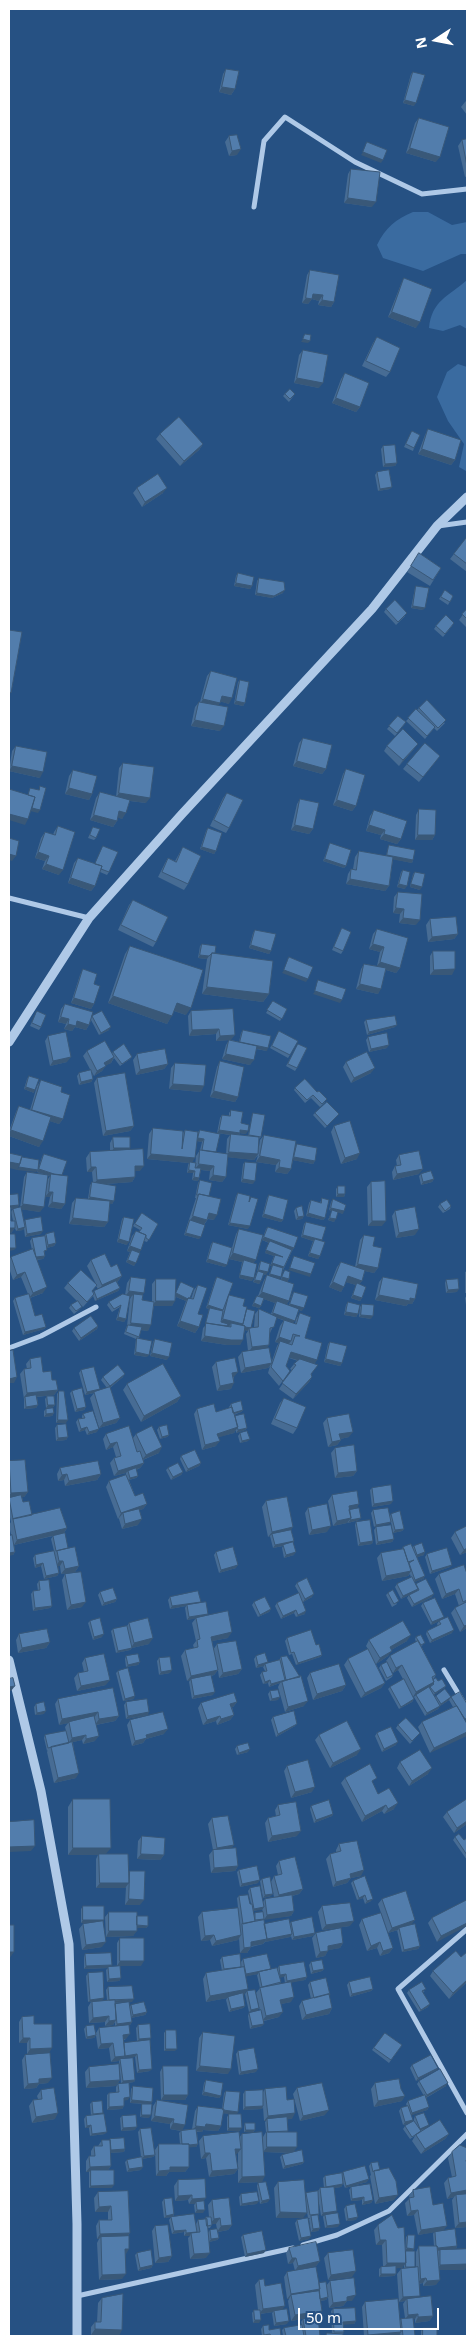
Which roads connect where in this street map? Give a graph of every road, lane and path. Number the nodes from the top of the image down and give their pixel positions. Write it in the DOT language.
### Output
graph roads {
  1 [pos="467,189"];
  2 [pos="254,207"];
  3 [pos="467,497"];
  4 [pos="467,522"];
  5 [pos="437,526"];
  6 [pos="9,898"];
  7 [pos="90,918"];
  8 [pos="9,1042"];
  9 [pos="96,1307"];
  10 [pos="9,1348"];
  11 [pos="9,1660"];
  12 [pos="444,1670"];
  13 [pos="467,1708"];
  14 [pos="467,1929"];
  15 [pos="467,2113"];
  16 [pos="467,2134"];
  17 [pos="77,2296"];
  18 [pos="77,2336"];
  1 -- 2 [label="street"];
  3 -- 5 [label="street"];
  4 -- 5 [label="street"];
  5 -- 7 [label="street"];
  6 -- 7 [label="street"];
  7 -- 8 [label="street"];
  9 -- 10 [label="street"];
  11 -- 17 [label="street"];
  12 -- 13 [label="street"];
  14 -- 15 [label="street"];
  16 -- 17 [label="street"];
  17 -- 18 [label="street"];
}
